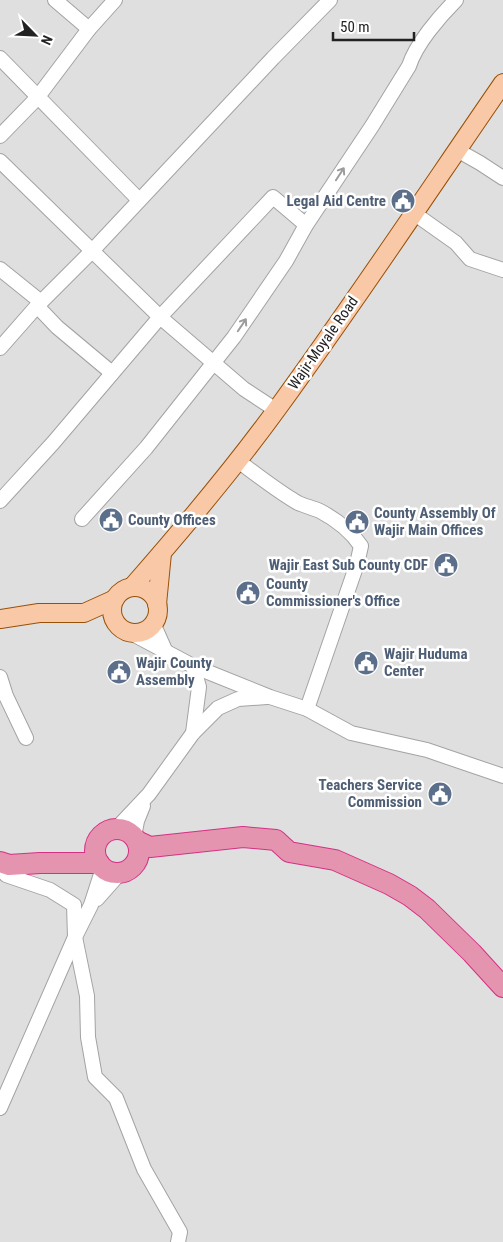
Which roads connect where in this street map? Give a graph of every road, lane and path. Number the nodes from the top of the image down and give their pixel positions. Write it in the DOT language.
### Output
graph roads {
  1 [pos="55,0"];
  2 [pos="115,0"];
  3 [pos="330,0"];
  4 [pos="456,0"];
  5 [pos="89,29"];
  6 [pos="0,58"];
  7 [pos="503,83"];
  8 [pos="37,98"];
  9 [pos="0,136"];
  10 [pos="457,150"];
  11 [pos="0,161"];
  12 [pos="503,178"];
  13 [pos="139,200"];
  14 [pos="415,214"];
  15 [pos="306,225"];
  16 [pos="92,251"];
  17 [pos="0,269"];
  18 [pos="503,270"];
  19 [pos="39,304"];
  20 [pos="160,317"];
  21 [pos="0,348"];
  22 [pos="212,363"];
  23 [pos="112,373"];
  24 [pos="276,410"];
  25 [pos="238,460"];
  26 [pos="0,501"];
  27 [pos="82,519"];
  28 [pos="162,553"];
  29 [pos="132,587"];
  30 [pos="115,599"];
  31 [pos="157,604"];
  32 [pos="84,613"];
  33 [pos="0,619"];
  34 [pos="153,623"];
  35 [pos="123,628"];
  36 [pos="165,650"];
  37 [pos="193,666"];
  38 [pos="0,677"];
  39 [pos="270,697"];
  40 [pos="307,709"];
  41 [pos="193,733"];
  42 [pos="26,738"];
  43 [pos="503,776"];
  44 [pos="122,836"];
  45 [pos="178,845"];
  46 [pos="4,863"];
  47 [pos="61,863"];
  48 [pos="114,867"];
  49 [pos="75,937"];
  50 [pos="503,988"];
  51 [pos="0,1106"];
  52 [pos="183,1239"];
  1 -- 5 [label="street"];
  2 -- 5 [label="street"];
  3 -- 13 [label="street"];
  15 -- 4 [label="street, one-way"];
  5 -- 8 [label="street"];
  6 -- 8 [label="street"];
  7 -- 10 [label="main road, Wajir-Moyale Road"];
  8 -- 9 [label="street"];
  8 -- 13 [label="street"];
  10 -- 12 [label="street"];
  10 -- 14 [label="main road, Wajir-Moyale Road"];
  11 -- 16 [label="street"];
  13 -- 16 [label="street"];
  14 -- 18 [label="street"];
  14 -- 24 [label="main road, Wajir-Moyale Road"];
  15 -- 20 [label="street"];
  22 -- 15 [label="street, one-way"];
  16 -- 19 [label="street"];
  16 -- 20 [label="street"];
  17 -- 19 [label="street"];
  19 -- 21 [label="street"];
  19 -- 23 [label="street"];
  20 -- 22 [label="street"];
  20 -- 23 [label="street"];
  22 -- 24 [label="street"];
  22 -- 27 [label="street"];
  23 -- 26 [label="street"];
  24 -- 25 [label="main road, Wajir-Moyale Road"];
  25 -- 28 [label="main road, Wajir-Moyale Road"];
  25 -- 40 [label="street"];
  28 -- 29 [label="main road, Wajir-Moyale Road"];
  28 -- 31 [label="main road"];
  29 -- 30 [label="main road"];
  29 -- 31 [label="main road"];
  30 -- 32 [label="main road"];
  30 -- 35 [label="main road"];
  31 -- 34 [label="main road"];
  32 -- 33 [label="main road"];
  32 -- 35 [label="main road"];
  34 -- 35 [label="main road"];
  34 -- 36 [label="street"];
  35 -- 36 [label="street"];
  36 -- 37 [label="street"];
  37 -- 39 [label="street"];
  37 -- 41 [label="street"];
  38 -- 42 [label="street"];
  39 -- 40 [label="street"];
  39 -- 41 [label="street"];
  40 -- 43 [label="street"];
  41 -- 44 [label="street"];
  44 -- 45 [label="highway"];
  44 -- 47 [label="highway"];
  44 -- 48 [label="highway"];
  44 -- 48 [label="highway"];
  45 -- 48 [label="highway"];
  45 -- 50 [label="highway"];
  46 -- 47 [label="highway"];
  46 -- 49 [label="street"];
  47 -- 48 [label="highway"];
  48 -- 49 [label="street"];
  49 -- 51 [label="street"];
  49 -- 52 [label="street"];
}
